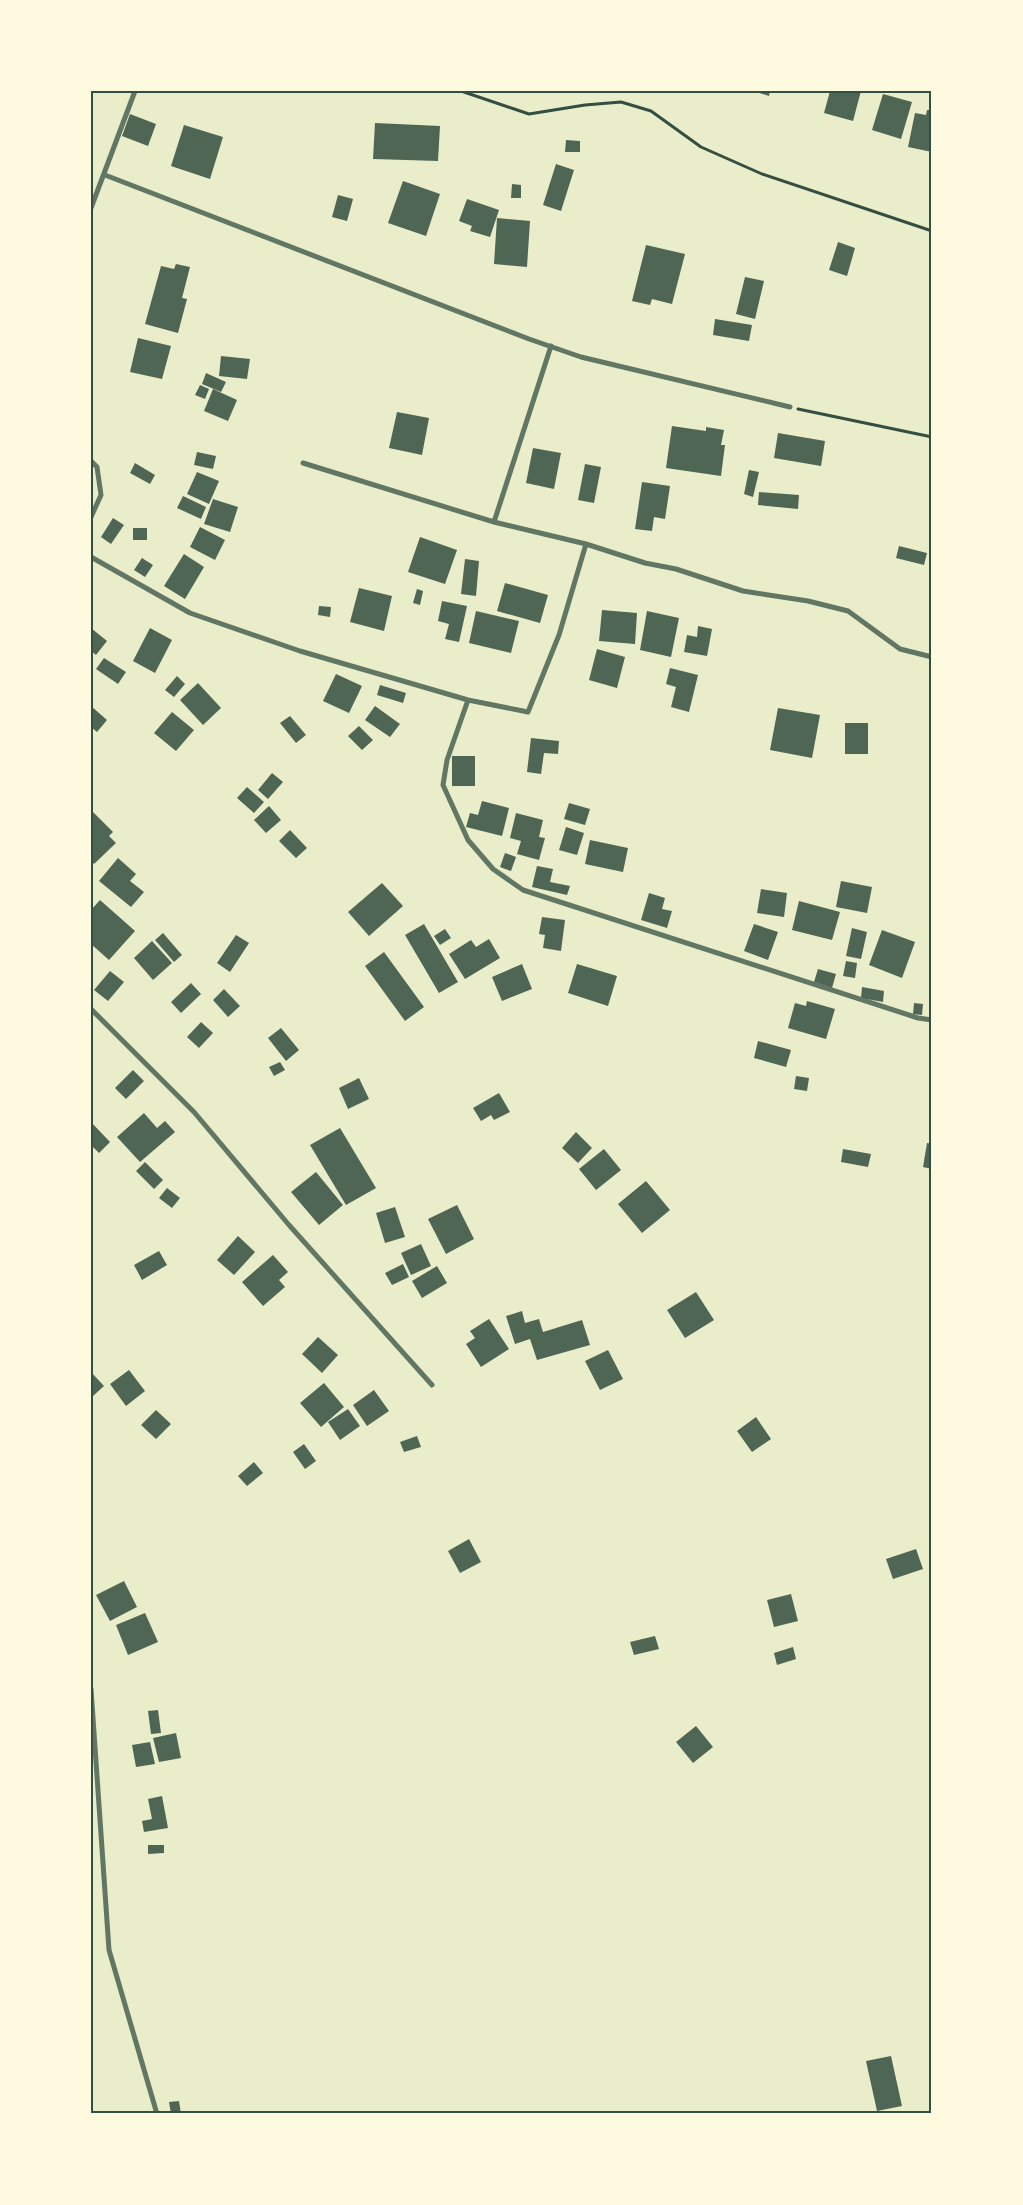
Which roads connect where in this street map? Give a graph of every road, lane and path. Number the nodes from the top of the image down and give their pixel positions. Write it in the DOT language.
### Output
graph roads {
  1 [pos="135,91"];
  2 [pos="461,91"];
  3 [pos="105,175"];
  4 [pos="91,208"];
  5 [pos="932,231"];
  6 [pos="551,346"];
  7 [pos="790,407"];
  8 [pos="932,437"];
  9 [pos="91,461"];
  10 [pos="304,463"];
  11 [pos="91,517"];
  12 [pos="494,522"];
  13 [pos="586,544"];
  14 [pos="91,557"];
  15 [pos="932,656"];
  16 [pos="468,700"];
  17 [pos="91,1008"];
  18 [pos="932,1020"];
  19 [pos="432,1385"];
  20 [pos="91,1689"];
  21 [pos="157,2114"];
  1 -- 3 [label="street"];
  2 -- 5 [label="path"];
  3 -- 4 [label="street"];
  3 -- 6 [label="street"];
  6 -- 7 [label="street"];
  6 -- 12 [label="street"];
  7 -- 8 [label="path"];
  9 -- 11 [label="street"];
  10 -- 12 [label="street"];
  12 -- 13 [label="street"];
  13 -- 15 [label="street"];
  13 -- 16 [label="street"];
  14 -- 16 [label="street"];
  16 -- 18 [label="street"];
  17 -- 19 [label="street"];
  20 -- 21 [label="street"];
}
